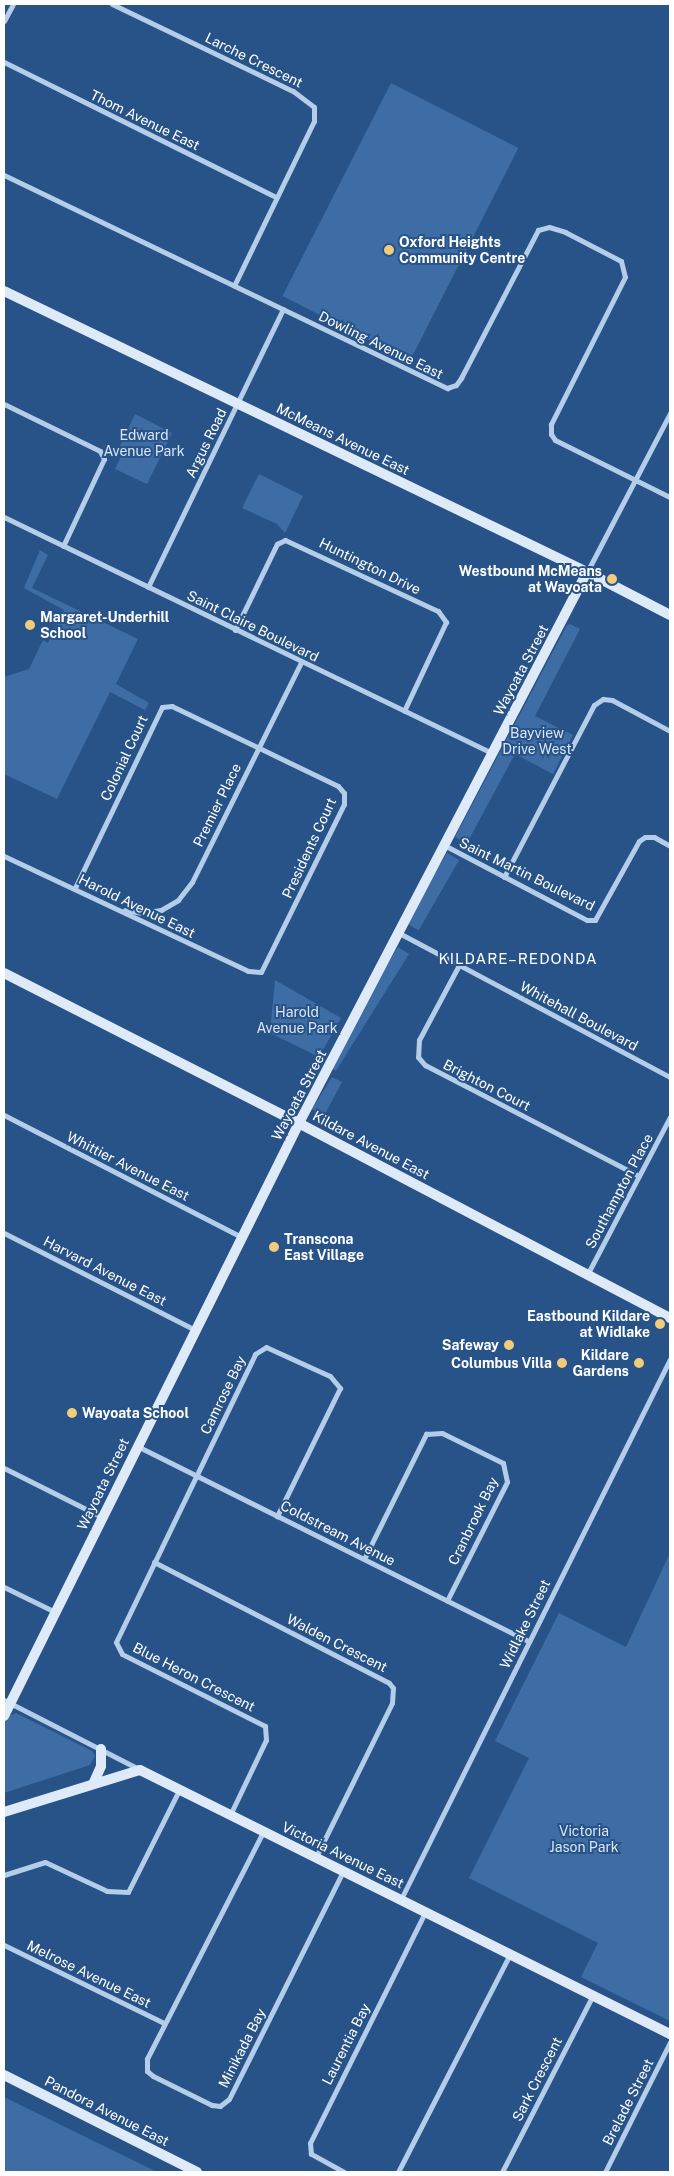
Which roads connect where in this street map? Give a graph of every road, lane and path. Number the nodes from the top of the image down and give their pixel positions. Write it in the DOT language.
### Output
graph roads {
  1 [pos="13,4"];
  2 [pos="112,4"];
  3 [pos="4,21"];
  4 [pos="4,62"];
  5 [pos="4,175"];
  6 [pos="276,197"];
  7 [pos="234,286"];
  8 [pos="4,291"];
  9 [pos="283,309"];
  10 [pos="4,404"];
  11 [pos="238,404"];
  12 [pos="670,413"];
  13 [pos="636,480"];
  14 [pos="670,497"];
  15 [pos="4,518"];
  16 [pos="63,546"];
  17 [pos="587,572"];
  18 [pos="148,587"];
  19 [pos="670,615"];
  20 [pos="235,630"];
  21 [pos="300,662"];
  22 [pos="404,711"];
  23 [pos="670,731"];
  24 [pos="258,748"];
  25 [pos="492,753"];
  26 [pos="444,845"];
  27 [pos="670,846"];
  28 [pos="4,856"];
  29 [pos="504,877"];
  30 [pos="75,888"];
  31 [pos="118,909"];
  32 [pos="398,933"];
  33 [pos="459,965"];
  34 [pos="261,972"];
  35 [pos="4,973"];
  36 [pos="670,1077"];
  37 [pos="4,1115"];
  38 [pos="670,1117"];
  39 [pos="299,1123"];
  40 [pos="639,1176"];
  41 [pos="4,1233"];
  42 [pos="241,1237"];
  43 [pos="587,1275"];
  44 [pos="670,1318"];
  45 [pos="195,1330"];
  46 [pos="670,1359"];
  47 [pos="137,1446"];
  48 [pos="4,1468"];
  49 [pos="196,1476"];
  50 [pos="278,1516"];
  51 [pos="102,1517"];
  52 [pos="364,1559"];
  53 [pos="154,1562"];
  54 [pos="4,1587"];
  55 [pos="447,1601"];
  56 [pos="54,1612"];
  57 [pos="528,1640"];
  58 [pos="7,1702"];
  59 [pos="4,1716"];
  60 [pos="101,1749"];
  61 [pos="140,1770"];
  62 [pos="94,1782"];
  63 [pos="179,1790"];
  64 [pos="4,1812"];
  65 [pos="230,1815"];
  66 [pos="263,1832"];
  67 [pos="315,1858"];
  68 [pos="343,1871"];
  69 [pos="4,1875"];
  70 [pos="401,1899"];
  71 [pos="425,1911"];
  72 [pos="4,1945"];
  73 [pos="510,1954"];
  74 [pos="592,1995"];
  75 [pos="164,2023"];
  76 [pos="670,2034"];
  77 [pos="670,2042"];
  78 [pos="4,2075"];
  79 [pos="197,2172"];
  80 [pos="344,2172"];
  81 [pos="398,2172"];
  82 [pos="502,2172"];
  83 [pos="605,2172"];
  1 -- 3 [label="street"];
  2 -- 6 [label="street, Larche Crescent"];
  4 -- 6 [label="street, Thom Avenue East"];
  5 -- 7 [label="street, Dowling Avenue East"];
  6 -- 7 [label="street, Larche Crescent"];
  7 -- 9 [label="street, Dowling Avenue East"];
  8 -- 11 [label="street, McMeans Avenue East"];
  9 -- 11 [label="street, Argus Road"];
  9 -- 13 [label="street, Dowling Avenue East"];
  10 -- 16 [label="street"];
  11 -- 17 [label="street, McMeans Avenue East"];
  11 -- 18 [label="street, Argus Road"];
  12 -- 13 [label="street, Wayoata Street"];
  13 -- 14 [label="street, Dowling Avenue East"];
  13 -- 17 [label="street, Wayoata Street"];
  15 -- 16 [label="street, Saint Claire Boulevard"];
  16 -- 18 [label="street, Saint Claire Boulevard"];
  17 -- 19 [label="street, McMeans Avenue East"];
  17 -- 25 [label="street, Wayoata Street"];
  18 -- 20 [label="street, Saint Claire Boulevard"];
  20 -- 21 [label="street, Saint Claire Boulevard"];
  20 -- 22 [label="street, Huntington Drive"];
  21 -- 22 [label="street, Saint Claire Boulevard"];
  21 -- 24 [label="street, Premier Place"];
  22 -- 25 [label="street, Saint Claire Boulevard"];
  23 -- 29 [label="street"];
  24 -- 30 [label="street, Colonial Court"];
  24 -- 31 [label="street, Premier Place"];
  24 -- 34 [label="street, Presidents Court"];
  25 -- 26 [label="street, Wayoata Street"];
  26 -- 29 [label="street, Saint Martin Boulevard"];
  26 -- 32 [label="street, Wayoata Street"];
  27 -- 29 [label="street, Saint Martin Boulevard"];
  28 -- 30 [label="street, Harold Avenue East"];
  30 -- 31 [label="street, Harold Avenue East"];
  31 -- 34 [label="street, Harold Avenue East"];
  32 -- 33 [label="street, Whitehall Boulevard"];
  32 -- 39 [label="street, Wayoata Street"];
  33 -- 36 [label="street, Whitehall Boulevard"];
  33 -- 40 [label="street, Brighton Court"];
  35 -- 39 [label="street, Kildare Avenue East"];
  37 -- 42 [label="street, Whittier Avenue East"];
  38 -- 40 [label="street, Southampton Place"];
  39 -- 42 [label="street, Wayoata Street"];
  39 -- 43 [label="street, Kildare Avenue East"];
  40 -- 43 [label="street, Southampton Place"];
  41 -- 45 [label="street, Harvard Avenue East"];
  42 -- 45 [label="street, Wayoata Street"];
  43 -- 44 [label="street, Kildare Avenue East"];
  45 -- 47 [label="street, Wayoata Street"];
  46 -- 57 [label="street, Widlake Street"];
  47 -- 49 [label="street, Coldstream Avenue"];
  47 -- 51 [label="street, Wayoata Street"];
  48 -- 51 [label="street"];
  49 -- 50 [label="street, Coldstream Avenue"];
  49 -- 50 [label="street, Camrose Bay"];
  49 -- 53 [label="street, Blue Heron Crescent"];
  50 -- 52 [label="street, Coldstream Avenue"];
  51 -- 56 [label="street, Wayoata Street"];
  52 -- 55 [label="street, Coldstream Avenue"];
  52 -- 55 [label="street, Cranbrook Bay"];
  53 -- 65 [label="street, Blue Heron Crescent"];
  53 -- 67 [label="street, Walden Crescent"];
  54 -- 56 [label="street"];
  55 -- 57 [label="street, Coldstream Avenue"];
  56 -- 58 [label="street, Wayoata Street"];
  57 -- 70 [label="street, Widlake Street"];
  58 -- 59 [label="street, Wayoata Street"];
  58 -- 60 [label="street, Victoria Avenue East"];
  60 -- 61 [label="street, Victoria Avenue East"];
  60 -- 62 [label="street"];
  61 -- 62 [label="street"];
  61 -- 63 [label="street, Victoria Avenue East"];
  62 -- 64 [label="street"];
  63 -- 65 [label="street, Victoria Avenue East"];
  63 -- 69 [label="street"];
  65 -- 66 [label="street, Victoria Avenue East"];
  66 -- 67 [label="street, Victoria Avenue East"];
  66 -- 75 [label="street, Minikada Bay"];
  67 -- 68 [label="street, Victoria Avenue East"];
  68 -- 70 [label="street, Victoria Avenue East"];
  68 -- 75 [label="street, Minikada Bay"];
  70 -- 71 [label="street, Victoria Avenue East"];
  71 -- 73 [label="street, Victoria Avenue East"];
  71 -- 80 [label="street, Laurentia Bay"];
  72 -- 75 [label="street, Melrose Avenue East"];
  73 -- 74 [label="street, Victoria Avenue East"];
  73 -- 81 [label="street"];
  74 -- 76 [label="street, Victoria Avenue East"];
  74 -- 82 [label="street, Sark Crescent"];
  77 -- 83 [label="street, Brelade Street"];
  78 -- 79 [label="street, Pandora Avenue East"];
}
